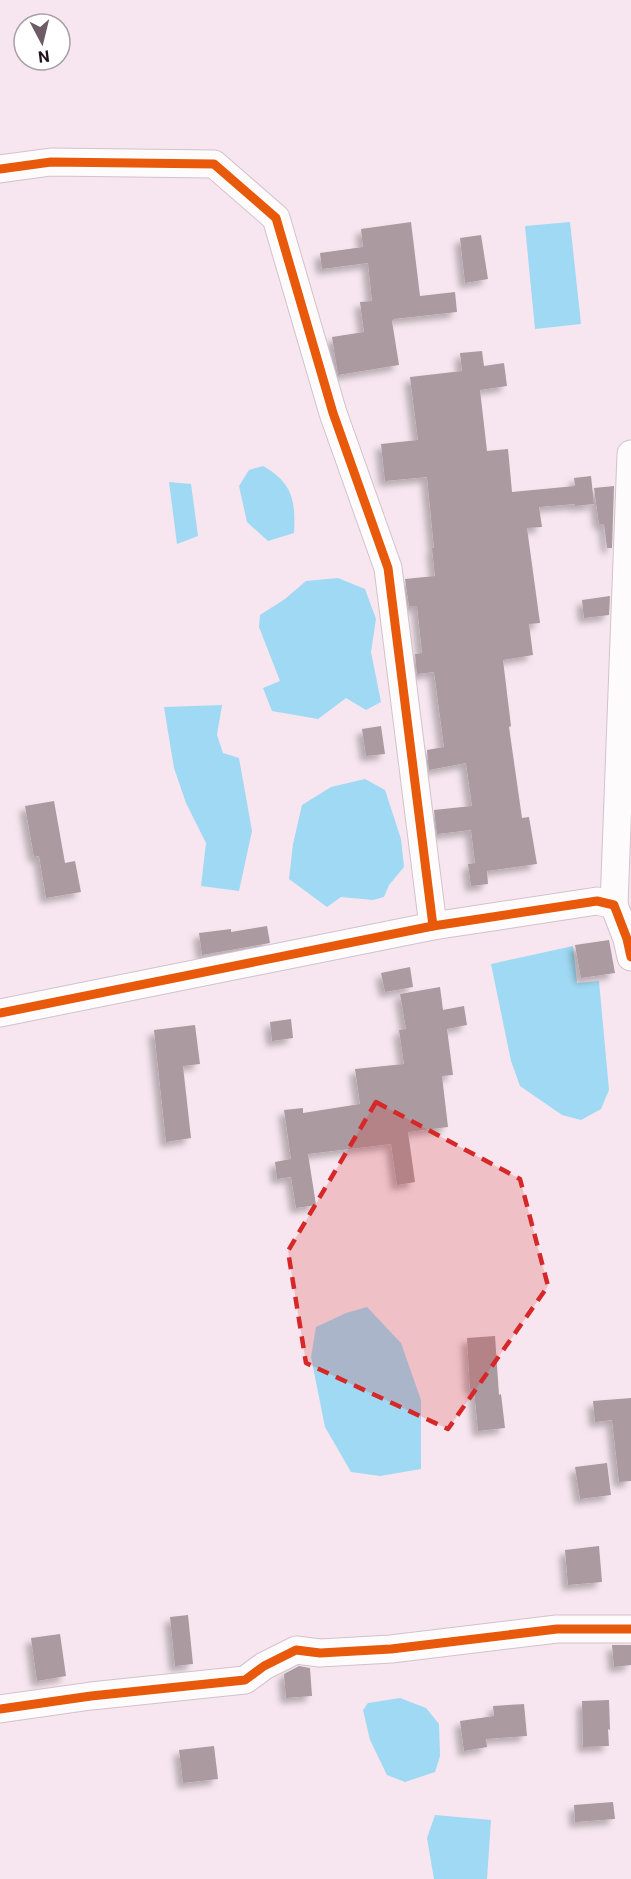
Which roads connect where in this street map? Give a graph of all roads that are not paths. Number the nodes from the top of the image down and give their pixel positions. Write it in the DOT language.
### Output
graph roads {
  1 [pos="0,168"];
  2 [pos="631,454"];
  3 [pos="614,905"];
  4 [pos="433,926"];
  5 [pos="631,957"];
  6 [pos="0,1013"];
  7 [pos="631,1629"];
  8 [pos="0,1708"];
  1 -- 4 [label="street"];
  2 -- 3 [label="street"];
  3 -- 4 [label="street"];
  3 -- 5 [label="street"];
  4 -- 6 [label="street"];
  7 -- 8 [label="street"];
}
